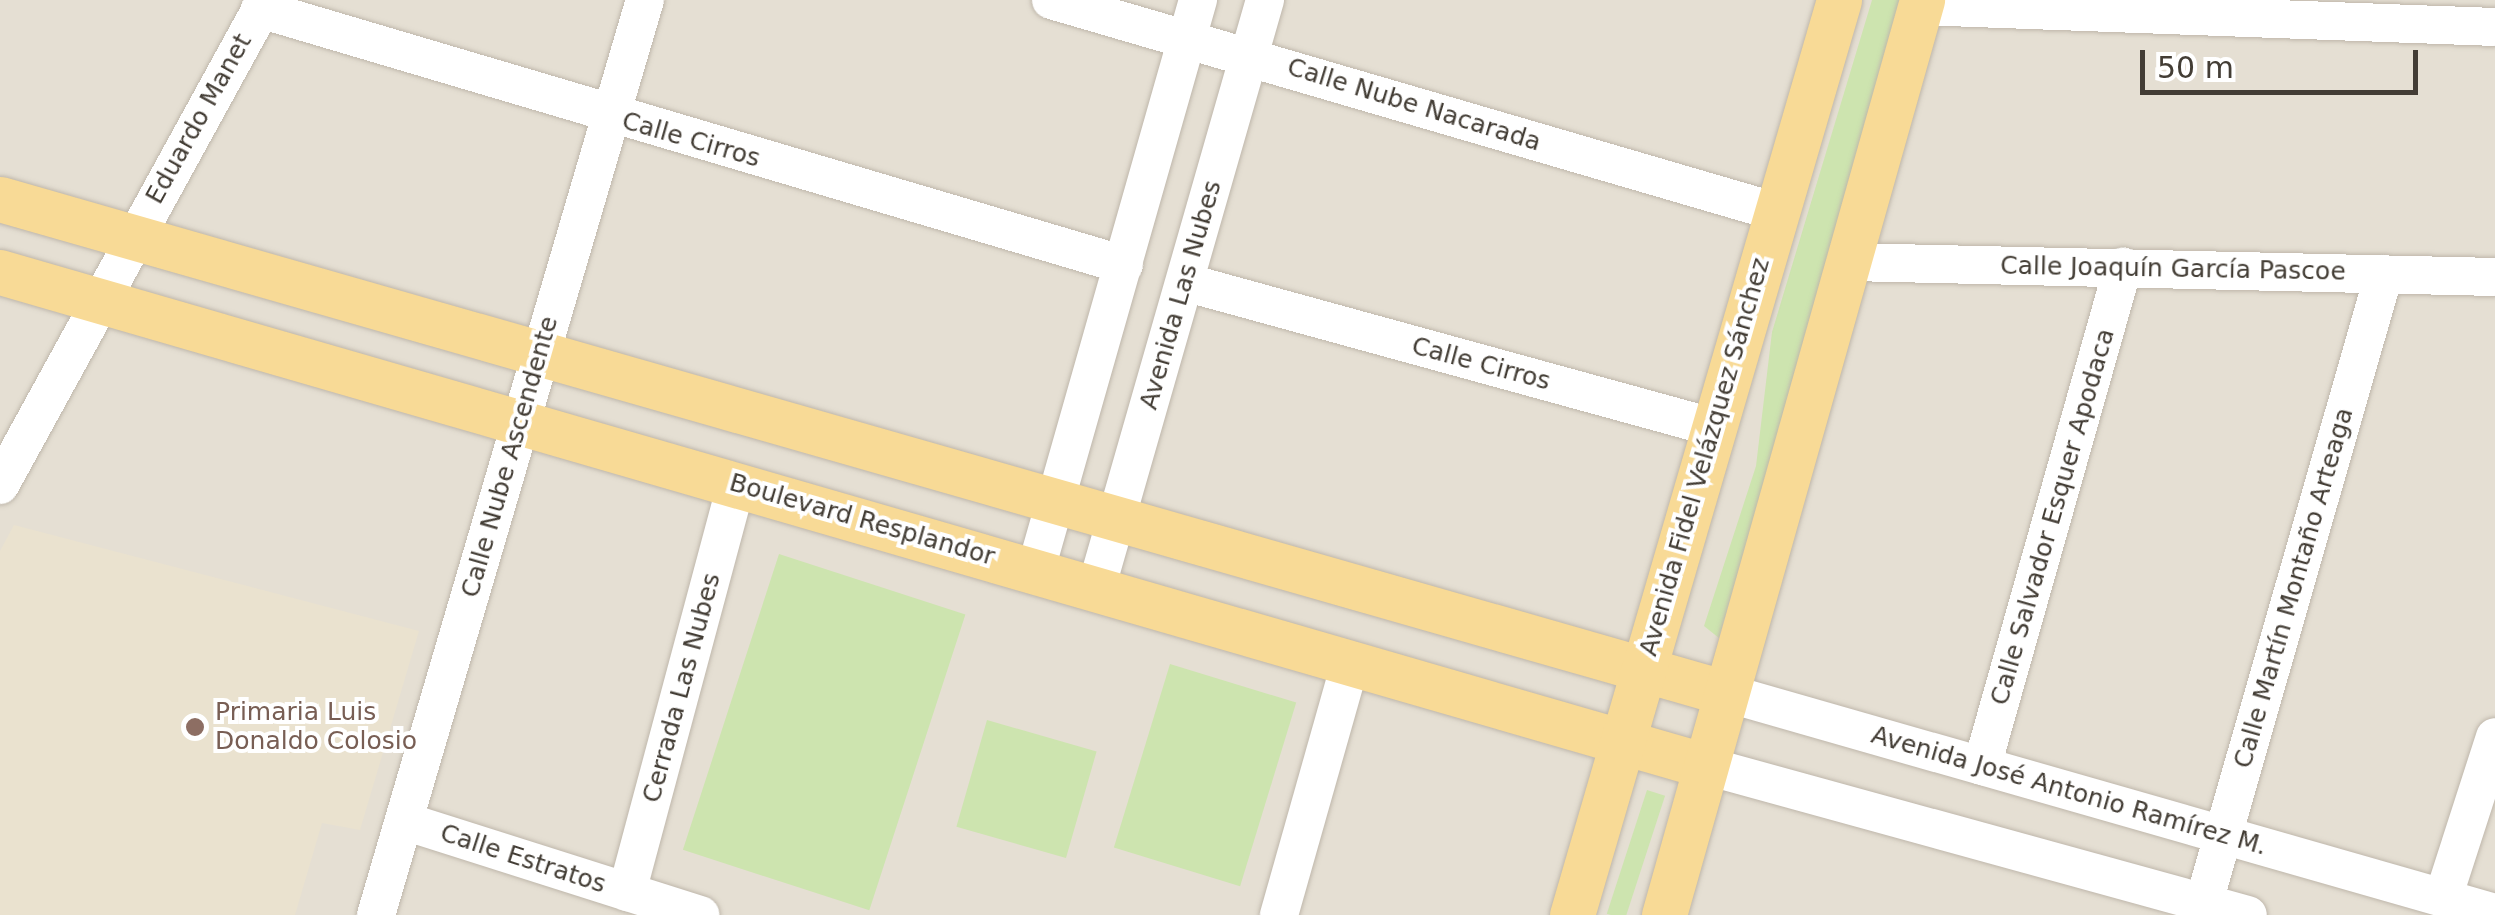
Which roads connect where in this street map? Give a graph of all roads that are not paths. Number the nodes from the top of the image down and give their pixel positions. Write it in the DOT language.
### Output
graph roads {
  1 [pos="645,0"];
  2 [pos="1051,0"];
  3 [pos="1198,0"];
  4 [pos="1265,0"];
  5 [pos="1840,0"];
  6 [pos="1921,3"];
  7 [pos="263,5"];
  8 [pos="2179,7"];
  9 [pos="2449,13"];
  10 [pos="2495,26"];
  11 [pos="1188,37"];
  12 [pos="1248,56"];
  13 [pos="612,117"];
  14 [pos="0,199"];
  15 [pos="1776,212"];
  16 [pos="132,238"];
  17 [pos="1850,262"];
  18 [pos="1124,265"];
  19 [pos="2124,267"];
  20 [pos="0,272"];
  21 [pos="2384,274"];
  22 [pos="2495,277"];
  23 [pos="1188,284"];
  24 [pos="98,302"];
  25 [pos="540,351"];
  26 [pos="519,426"];
  27 [pos="1716,428"];
  28 [pos="0,484"];
  29 [pos="736,485"];
  30 [pos="1053,500"];
  31 [pos="1113,519"];
  32 [pos="1036,569"];
  33 [pos="1096,589"];
  34 [pos="1349,667"];
  35 [pos="1642,672"];
  36 [pos="1723,692"];
  37 [pos="2495,738"];
  38 [pos="1623,742"];
  39 [pos="1703,765"];
  40 [pos="1982,766"];
  41 [pos="404,821"];
  42 [pos="2223,834"];
  43 [pos="627,892"];
  44 [pos="2443,898"];
  45 [pos="2204,902"];
  46 [pos="2495,913"];
  47 [pos="376,915"];
  48 [pos="700,915"];
  49 [pos="1280,915"];
  50 [pos="1572,915"];
  51 [pos="1664,915"];
  52 [pos="2248,915"];
  1 -- 13 [label="street, Calle Nube Ascendente"];
  2 -- 11 [label="street, Calle Nube Nacarada"];
  3 -- 11 [label="street"];
  4 -- 12 [label="street, Avenida Las Nubes"];
  5 -- 15 [label="main road, Avenida Fidel Velázquez Sánchez"];
  6 -- 8 [label="street"];
  6 -- 17 [label="main road"];
  7 -- 13 [label="street, Calle Cirros"];
  7 -- 16 [label="street, Eduardo Manet"];
  8 -- 9 [label="street"];
  9 -- 10 [label="street"];
  11 -- 12 [label="street, Calle Nube Nacarada"];
  11 -- 18 [label="street"];
  12 -- 15 [label="street, Calle Nube Nacarada"];
  12 -- 23 [label="street, Avenida Las Nubes"];
  13 -- 18 [label="street, Calle Cirros"];
  13 -- 25 [label="street, Calle Nube Ascendente"];
  14 -- 16 [label="main road"];
  15 -- 27 [label="main road, Avenida Fidel Velázquez Sánchez"];
  16 -- 24 [label="street, Eduardo Manet"];
  16 -- 25 [label="main road"];
  17 -- 19 [label="street, Calle Joaquín García Pascoe"];
  17 -- 36 [label="main road"];
  18 -- 30 [label="street"];
  19 -- 21 [label="street, Calle Joaquín García Pascoe"];
  19 -- 40 [label="street, Calle Salvador Esquer Apodaca"];
  20 -- 24 [label="main road, Boulevard Resplandor"];
  21 -- 22 [label="street, Calle Joaquín García Pascoe"];
  21 -- 42 [label="street, Calle Martín Montaño Arteaga"];
  23 -- 27 [label="street, Calle Cirros"];
  23 -- 31 [label="street, Avenida Las Nubes"];
  24 -- 26 [label="main road, Boulevard Resplandor"];
  24 -- 28 [label="street, Eduardo Manet"];
  25 -- 26 [label="street, Calle Nube Ascendente"];
  25 -- 30 [label="main road"];
  26 -- 29 [label="main road, Boulevard Resplandor"];
  26 -- 41 [label="street, Calle Nube Ascendente"];
  27 -- 35 [label="main road, Avenida Fidel Velázquez Sánchez"];
  29 -- 32 [label="main road, Boulevard Resplandor"];
  29 -- 43 [label="street, Cerrada Las Nubes"];
  30 -- 31 [label="main road"];
  30 -- 32 [label="street"];
  31 -- 33 [label="street, Avenida Las Nubes"];
  31 -- 35 [label="main road"];
  32 -- 33 [label="main road, Boulevard Resplandor"];
  33 -- 34 [label="main road, Boulevard Resplandor"];
  34 -- 38 [label="main road, Boulevard Resplandor"];
  34 -- 49 [label="street"];
  35 -- 36 [label="main road, Avenida José Antonio Ramírez M."];
  35 -- 38 [label="main road, Avenida Fidel Velázquez Sánchez"];
  36 -- 39 [label="main road"];
  36 -- 40 [label="street, Avenida José Antonio Ramírez M."];
  37 -- 44 [label="street"];
  38 -- 39 [label="main road"];
  38 -- 50 [label="main road, Avenida Fidel Velázquez Sánchez"];
  39 -- 45 [label="street"];
  39 -- 51 [label="main road"];
  40 -- 42 [label="street, Avenida José Antonio Ramírez M."];
  41 -- 43 [label="street, Calle Estratos"];
  41 -- 47 [label="street, Calle Nube Ascendente"];
  42 -- 44 [label="street, Avenida José Antonio Ramírez M."];
  42 -- 45 [label="street, Calle Martín Montaño Arteaga"];
  43 -- 48 [label="street, Calle Estratos"];
  44 -- 46 [label="street, Avenida José Antonio Ramírez M."];
  45 -- 52 [label="street"];
}
